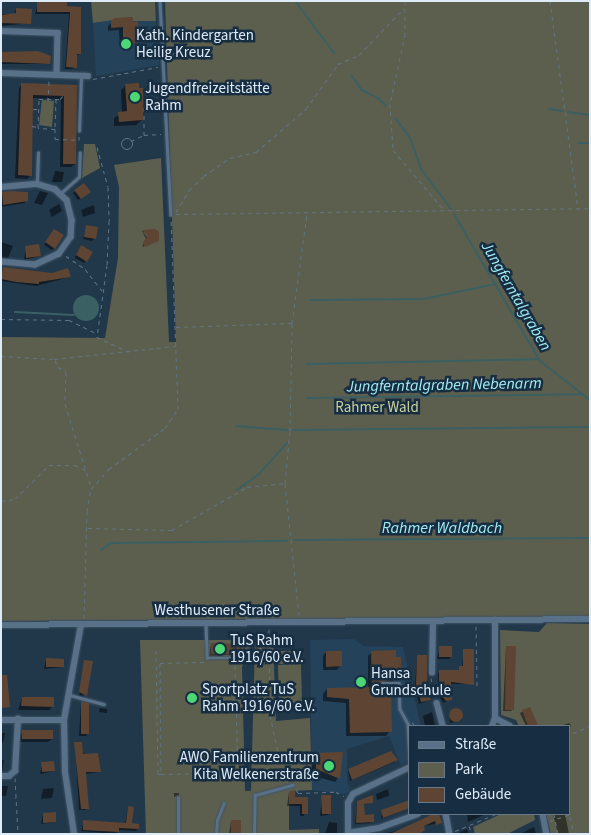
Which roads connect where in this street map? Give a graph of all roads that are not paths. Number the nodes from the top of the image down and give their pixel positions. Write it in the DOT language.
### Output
graph roads {
  1 [pos="160,1"];
  2 [pos="1,31"];
  3 [pos="1,73"];
  4 [pos="57,75"];
  5 [pos="84,76"];
  6 [pos="79,131"];
  7 [pos="38,153"];
  8 [pos="80,154"];
  9 [pos="37,184"];
  10 [pos="1,186"];
  11 [pos="60,194"];
  12 [pos="171,215"];
  13 [pos="1,262"];
  14 [pos="590,619"];
  15 [pos="495,620"];
  16 [pos="433,622"];
  17 [pos="206,624"];
  18 [pos="1,625"];
  19 [pos="81,625"];
  20 [pos="235,658"];
  21 [pos="432,673"];
  22 [pos="382,683"];
  23 [pos="70,695"];
  24 [pos="437,703"];
  25 [pos="104,704"];
  26 [pos="495,718"];
  27 [pos="18,719"];
  28 [pos="1,720"];
  29 [pos="64,720"];
  30 [pos="408,725"];
  31 [pos="443,725"];
  32 [pos="492,725"];
  33 [pos="508,725"];
  34 [pos="408,768"];
  35 [pos="1,776"];
  36 [pos="293,785"];
  37 [pos="178,798"];
  38 [pos="224,802"];
  39 [pos="415,815"];
  40 [pos="446,815"];
  41 [pos="542,815"];
  42 [pos="348,833"];
  43 [pos="74,834"];
  44 [pos="178,834"];
  45 [pos="216,834"];
  46 [pos="254,834"];
  47 [pos="450,834"];
  48 [pos="547,834"];
  1 -- 12 [label="lane"];
  2 -- 4 [label="street"];
  3 -- 4 [label="street"];
  4 -- 5 [label="street"];
  5 -- 6 [label="lane"];
  7 -- 9 [label="lane"];
  8 -- 11 [label="lane"];
  9 -- 10 [label="street"];
  9 -- 11 [label="street"];
  11 -- 13 [label="street"];
  14 -- 15 [label="street, Westhusener Straße"];
  15 -- 16 [label="street, Westhusener Straße"];
  15 -- 26 [label="street"];
  16 -- 17 [label="street, Westhusener Straße"];
  16 -- 21 [label="street"];
  17 -- 19 [label="street, Westhusener Straße"];
  17 -- 20 [label="lane"];
  18 -- 19 [label="street, Westhusener Straße"];
  19 -- 23 [label="street"];
  22 -- 30 [label="lane"];
  23 -- 25 [label="lane"];
  23 -- 29 [label="street"];
  24 -- 31 [label="street"];
  26 -- 32 [label="street"];
  26 -- 33 [label="street"];
  27 -- 28 [label="street"];
  27 -- 29 [label="street"];
  27 -- 35 [label="street"];
  29 -- 43 [label="street"];
  34 -- 42 [label="street"];
  36 -- 46 [label="lane"];
  37 -- 44 [label="lane"];
  38 -- 45 [label="lane"];
  39 -- 42 [label="street"];
  40 -- 47 [label="street"];
  41 -- 48 [label="street"];
}
